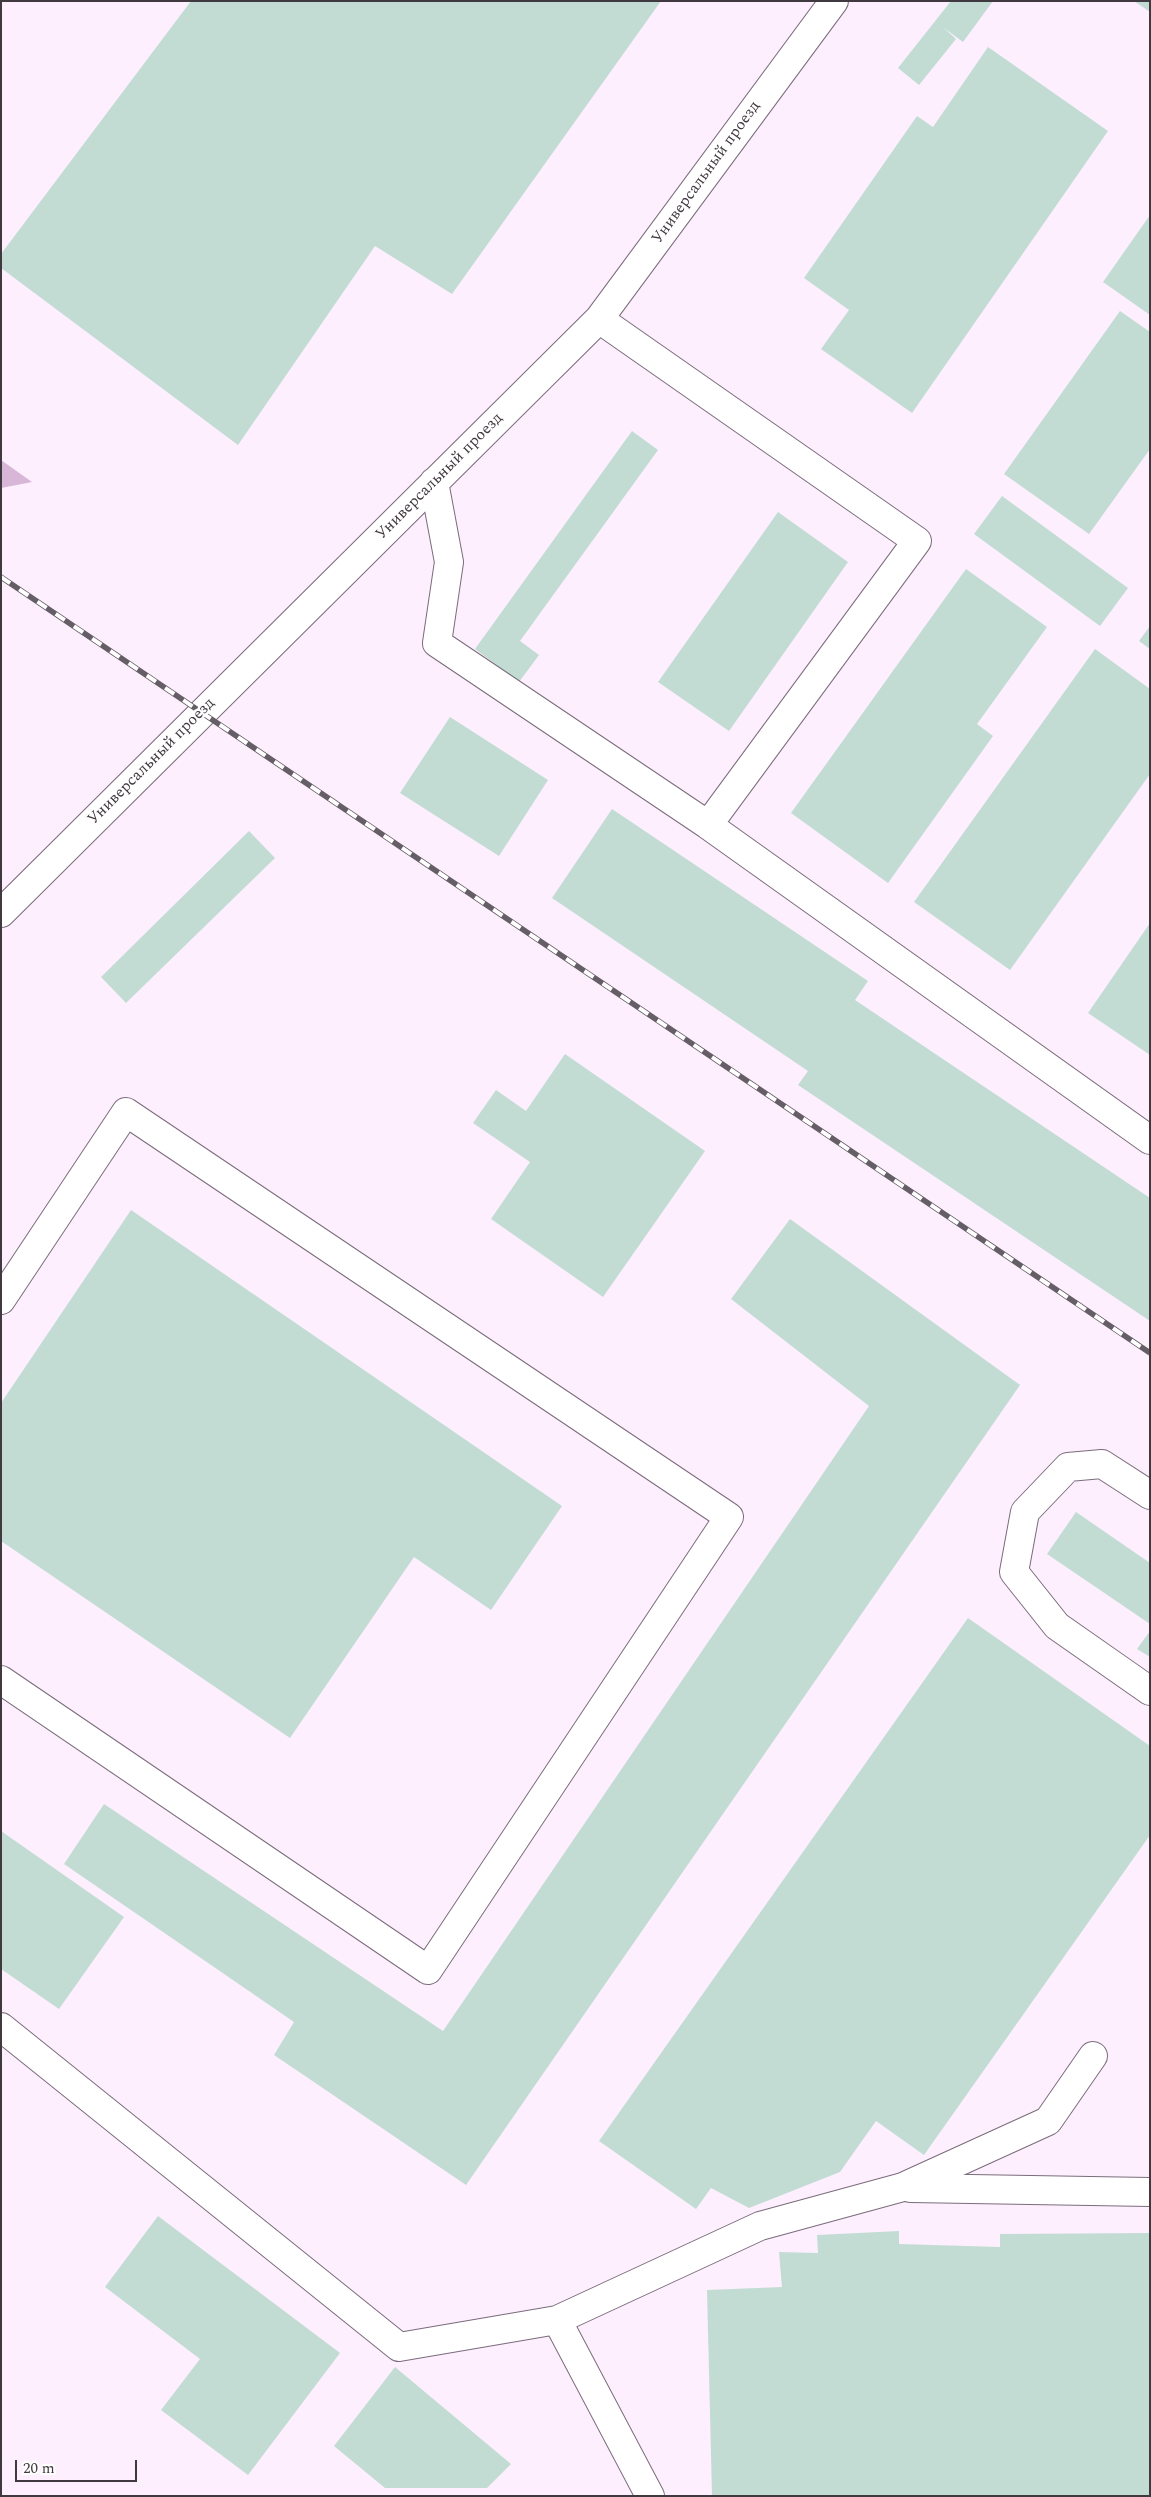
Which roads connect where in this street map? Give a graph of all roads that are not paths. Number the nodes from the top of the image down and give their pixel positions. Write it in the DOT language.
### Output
graph roads {
  1 [pos="834,1"];
  2 [pos="600,318"];
  3 [pos="434,482"];
  4 [pos="708,825"];
  5 [pos="1,913"];
  6 [pos="1150,1140"];
  7 [pos="1,1300"];
  8 [pos="1150,1495"];
  9 [pos="1,1680"];
  10 [pos="1150,1691"];
  11 [pos="1,2027"];
  12 [pos="1093,2056"];
  13 [pos="903,2187"];
  14 [pos="1150,2192"];
  15 [pos="557,2320"];
  16 [pos="650,2496"];
  1 -- 2 [label="street, Универсальный проезд"];
  2 -- 3 [label="street, Универсальный проезд"];
  2 -- 4 [label="street"];
  3 -- 4 [label="street"];
  3 -- 5 [label="street, Универсальный проезд"];
  4 -- 6 [label="street"];
  7 -- 9 [label="street"];
  8 -- 10 [label="street"];
  11 -- 15 [label="street"];
  12 -- 13 [label="street"];
  13 -- 14 [label="street"];
  13 -- 15 [label="street"];
  15 -- 16 [label="street"];
}
